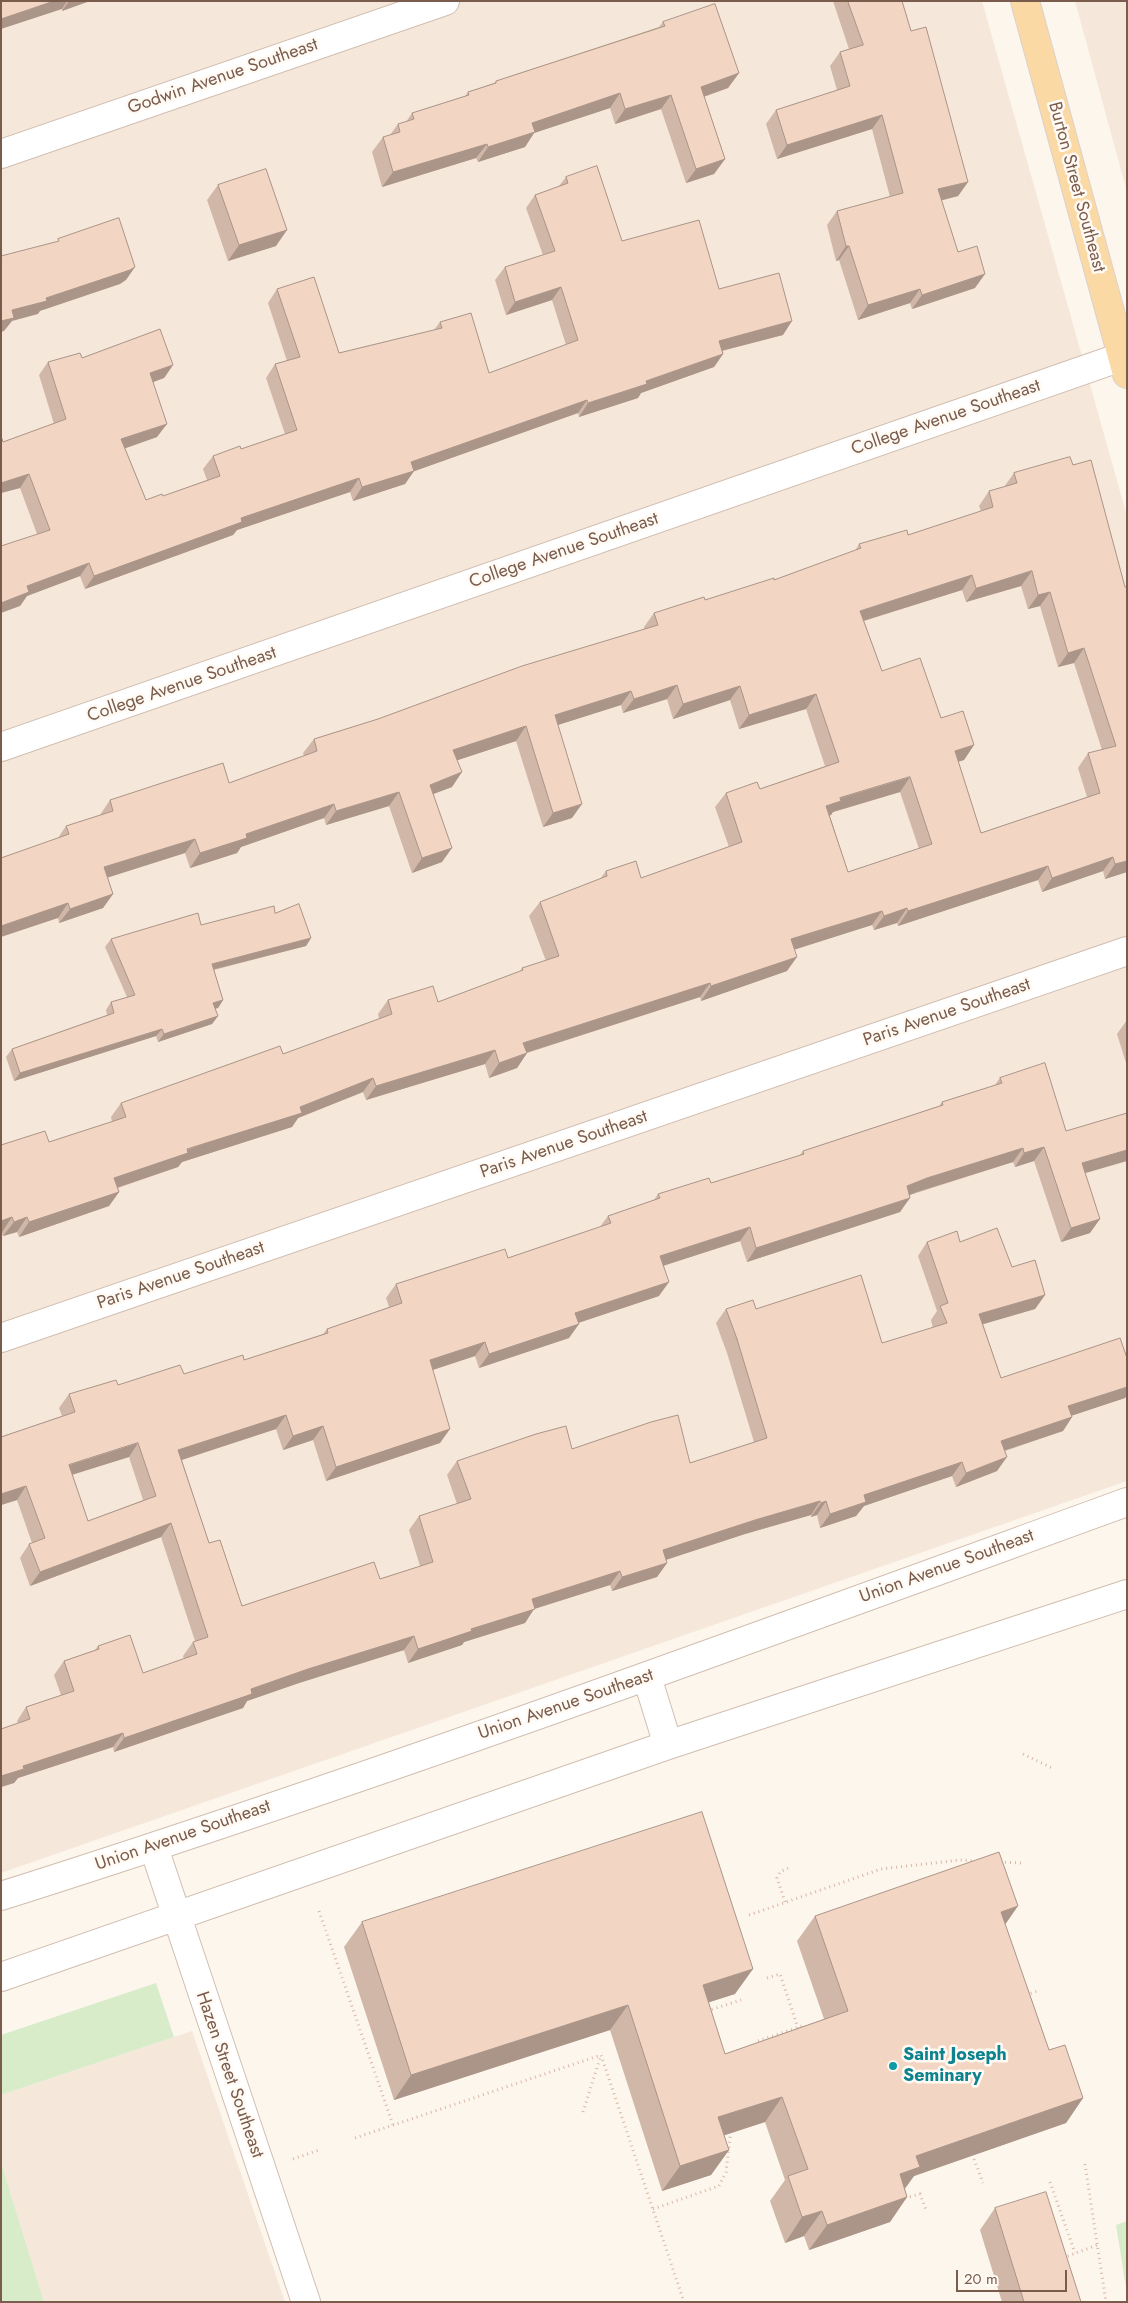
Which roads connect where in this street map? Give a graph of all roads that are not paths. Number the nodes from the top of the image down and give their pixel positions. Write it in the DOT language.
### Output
graph roads {
  1 [pos="445,1"];
  2 [pos="1025,1"];
  3 [pos="1,154"];
  4 [pos="1125,362"];
  5 [pos="1,748"];
  6 [pos="1127,951"];
  7 [pos="1,1338"];
  8 [pos="1127,1502"];
  9 [pos="1127,1594"];
  10 [pos="648,1676"];
  11 [pos="668,1744"];
  12 [pos="154,1848"];
  13 [pos="1,1896"];
  14 [pos="176,1917"];
  15 [pos="1,1977"];
  16 [pos="306,2302"];
  1 -- 3 [label="street, Godwin Avenue Southeast"];
  2 -- 4 [label="main road, Burton Street Southeast"];
  4 -- 5 [label="street, College Avenue Southeast"];
  6 -- 7 [label="street, Paris Avenue Southeast"];
  8 -- 10 [label="street, Union Avenue Southeast"];
  9 -- 11 [label="street"];
  10 -- 11 [label="street"];
  10 -- 12 [label="street, Union Avenue Southeast"];
  11 -- 14 [label="street"];
  12 -- 13 [label="street, Union Avenue Southeast"];
  12 -- 14 [label="street, Hazen Street Southeast"];
  14 -- 15 [label="street"];
  14 -- 16 [label="street, Hazen Street Southeast"];
}
